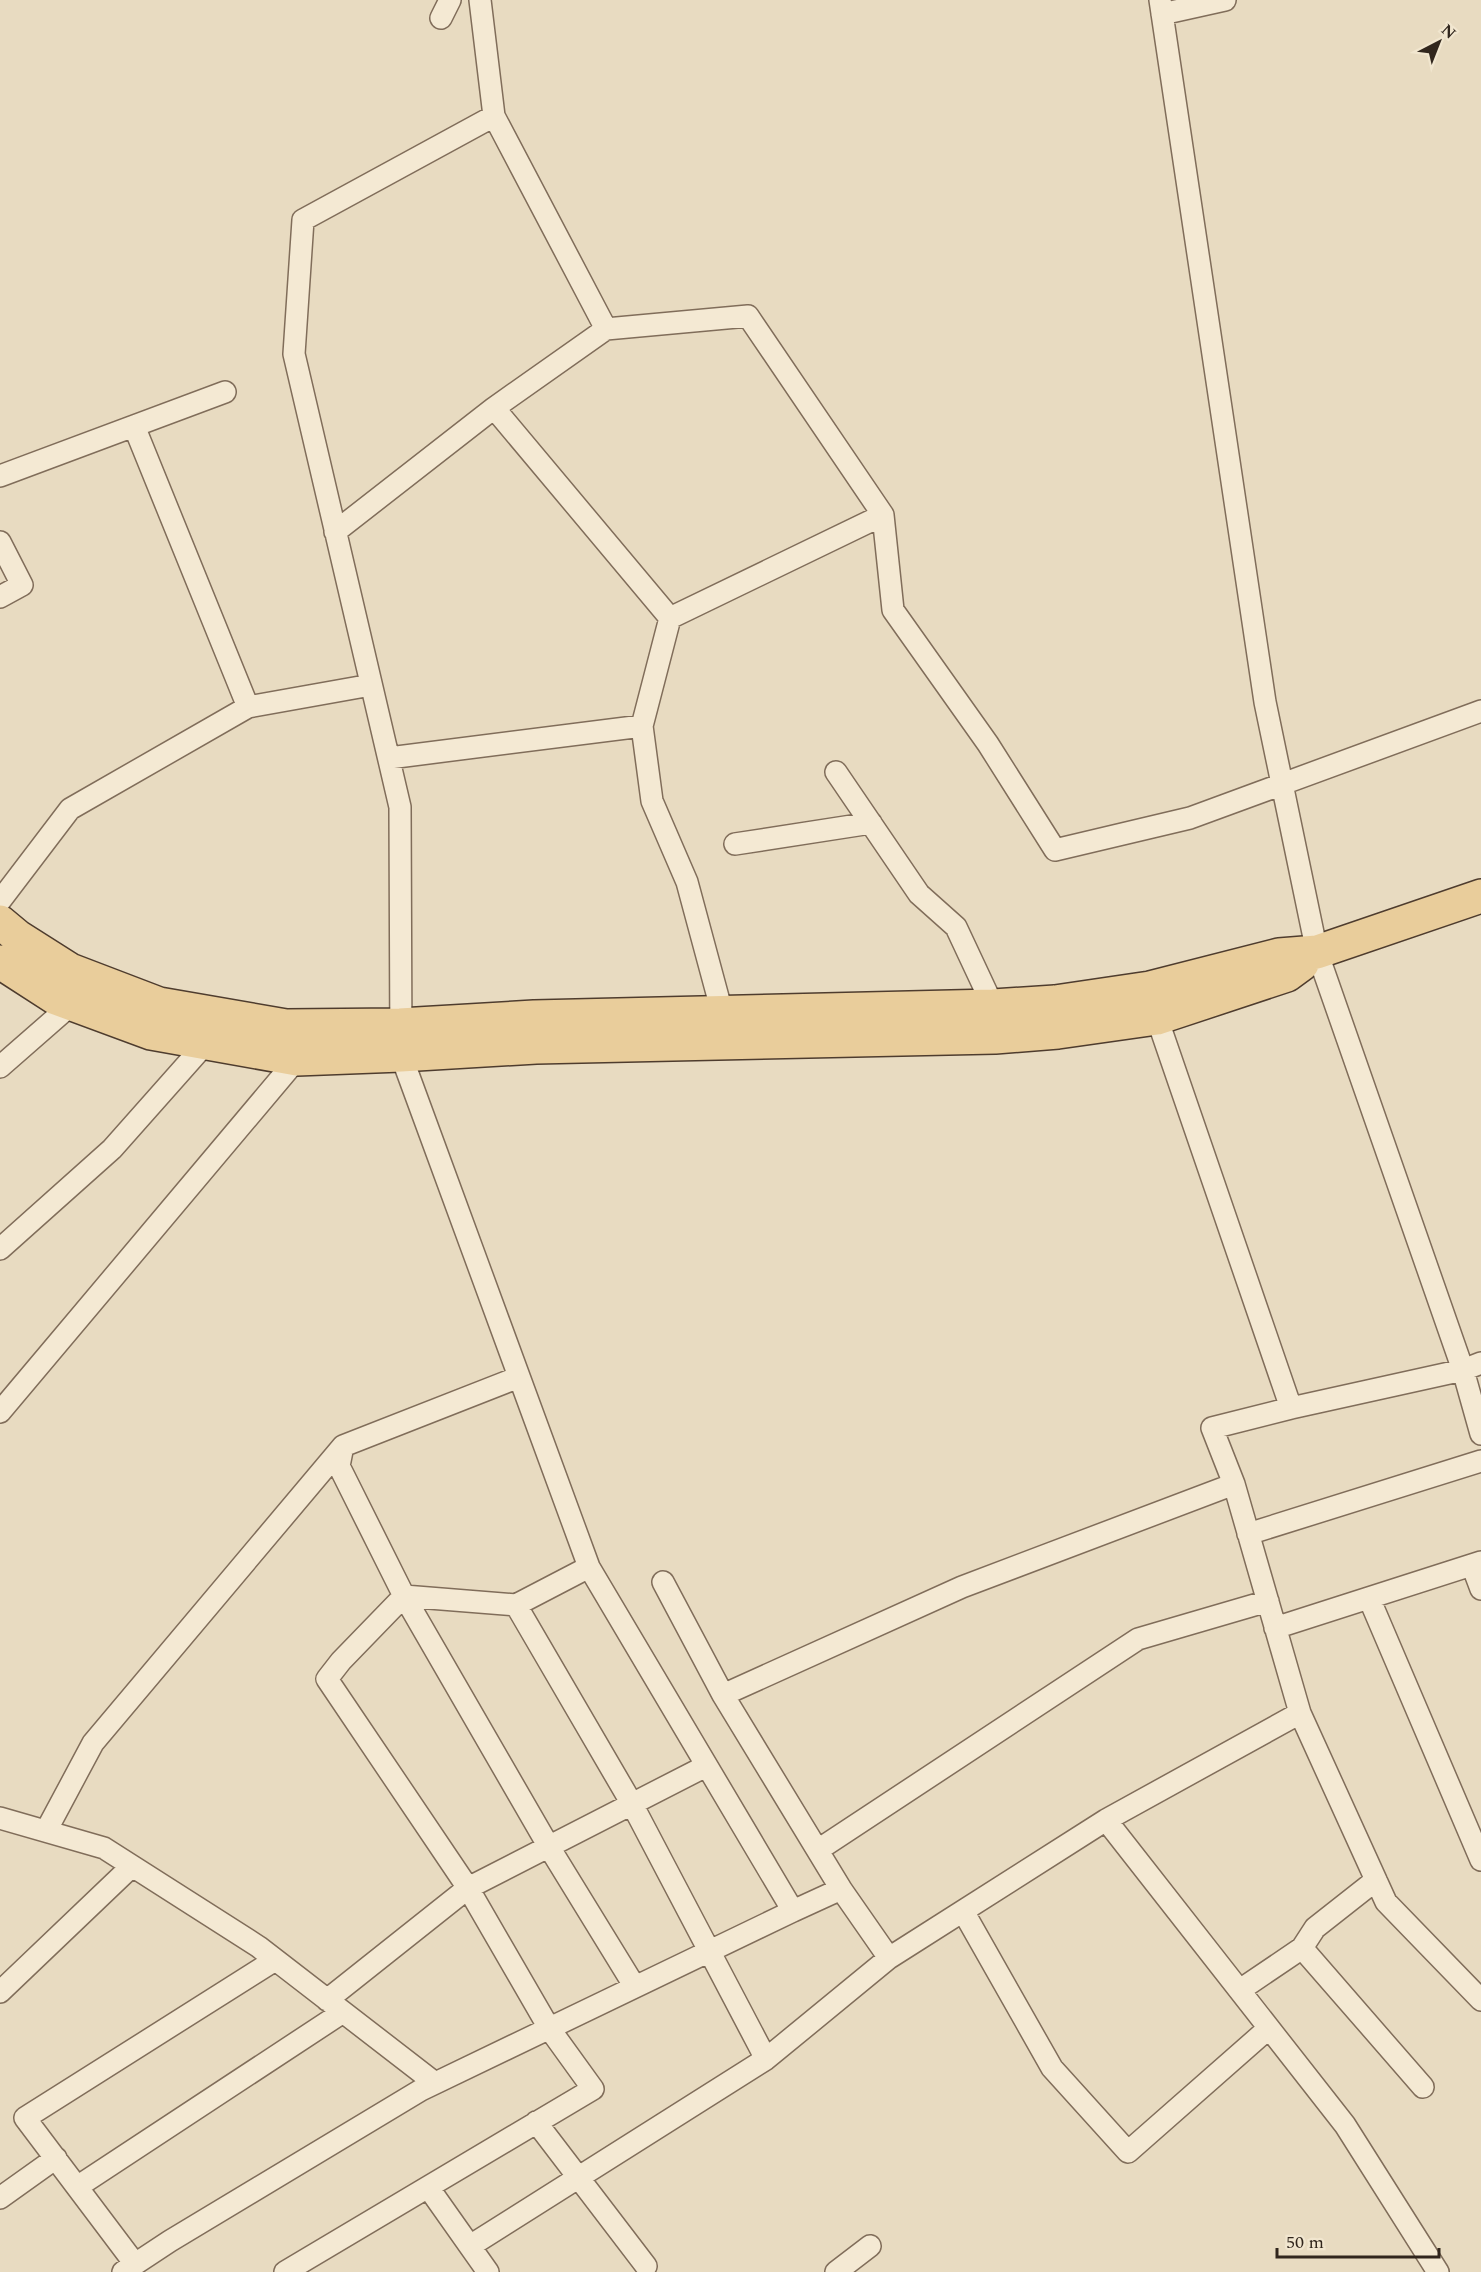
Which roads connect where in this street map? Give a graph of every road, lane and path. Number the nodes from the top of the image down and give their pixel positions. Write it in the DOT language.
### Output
graph roads {
  1 [pos="480,0"];
  2 [pos="1225,0"];
  3 [pos="1161,7"];
  4 [pos="494,116"];
  5 [pos="606,329"];
  6 [pos="225,392"];
  7 [pos="494,408"];
  8 [pos="134,426"];
  9 [pos="0,476"];
  10 [pos="883,515"];
  11 [pos="335,532"];
  12 [pos="0,542"];
  13 [pos="0,597"];
  14 [pos="670,618"];
  15 [pos="371,685"];
  16 [pos="249,707"];
  17 [pos="1481,711"];
  18 [pos="642,726"];
  19 [pos="388,758"];
  20 [pos="836,772"];
  21 [pos="1282,785"];
  22 [pos="871,823"];
  23 [pos="735,844"];
  24 [pos="1481,896"];
  25 [pos="0,901"];
  26 [pos="0,922"];
  27 [pos="1317,952"];
  28 [pos="0,962"];
  29 [pos="72,1004"];
  30 [pos="993,1006"];
  31 [pos="722,1012"];
  32 [pos="1157,1018"];
  33 [pos="535,1032"];
  34 [pos="400,1040"];
  35 [pos="206,1043"];
  36 [pos="297,1059"];
  37 [pos="0,1067"];
  38 [pos="0,1249"];
  39 [pos="1472,1366"];
  40 [pos="519,1377"];
  41 [pos="1291,1408"];
  42 [pos="0,1412"];
  43 [pos="1480,1430"];
  44 [pos="343,1446"];
  45 [pos="1481,1461"];
  46 [pos="1234,1484"];
  47 [pos="1248,1534"];
  48 [pos="1477,1564"];
  49 [pos="590,1567"];
  50 [pos="663,1582"];
  51 [pos="1481,1589"];
  52 [pos="404,1596"];
  53 [pos="1369,1598"];
  54 [pos="1268,1601"];
  55 [pos="516,1605"];
  56 [pos="1275,1628"];
  57 [pos="723,1695"];
  58 [pos="1300,1713"];
  59 [pos="706,1766"];
  60 [pos="632,1804"];
  61 [pos="0,1818"];
  62 [pos="1106,1820"];
  63 [pos="46,1831"];
  64 [pos="549,1846"];
  65 [pos="818,1850"];
  66 [pos="1481,1860"];
  67 [pos="132,1866"];
  68 [pos="1376,1880"];
  69 [pos="468,1888"];
  70 [pos="842,1889"];
  71 [pos="792,1911"];
  72 [pos="963,1911"];
  73 [pos="1302,1948"];
  74 [pos="710,1951"];
  75 [pos="889,1958"];
  76 [pos="276,1960"];
  77 [pos="635,1987"];
  78 [pos="1240,1990"];
  79 [pos="0,1992"];
  80 [pos="1481,2000"];
  81 [pos="335,2006"];
  82 [pos="549,2028"];
  83 [pos="1269,2028"];
  84 [pos="766,2059"];
  85 [pos="435,2084"];
  86 [pos="1423,2086"];
  87 [pos="536,2122"];
  88 [pos="56,2158"];
  89 [pos="579,2177"];
  90 [pos="77,2187"];
  91 [pos="428,2187"];
  92 [pos="0,2198"];
  93 [pos="470,2246"];
  94 [pos="870,2246"];
  95 [pos="646,2266"];
  96 [pos="129,2268"];
  97 [pos="285,2272"];
  98 [pos="488,2272"];
  99 [pos="836,2272"];
  100 [pos="1438,2272"];
  1 -- 4 [label="street"];
  2 -- 3 [label="street"];
  3 -- 21 [label="street"];
  4 -- 5 [label="street"];
  4 -- 11 [label="street"];
  5 -- 7 [label="street"];
  5 -- 10 [label="street"];
  6 -- 8 [label="street"];
  7 -- 11 [label="street"];
  7 -- 14 [label="street"];
  8 -- 9 [label="street"];
  8 -- 16 [label="street"];
  10 -- 14 [label="street"];
  10 -- 21 [label="street"];
  11 -- 15 [label="street"];
  12 -- 13 [label="street"];
  14 -- 18 [label="street"];
  15 -- 16 [label="street"];
  15 -- 19 [label="street"];
  16 -- 25 [label="street"];
  17 -- 21 [label="street"];
  18 -- 19 [label="street"];
  18 -- 31 [label="street"];
  19 -- 34 [label="street"];
  20 -- 22 [label="street"];
  21 -- 27 [label="street"];
  22 -- 23 [label="street"];
  22 -- 30 [label="street"];
  24 -- 27 [label="main road"];
  26 -- 34 [label="main road"];
  27 -- 30 [label="main road"];
  27 -- 32 [label="main road"];
  27 -- 39 [label="street"];
  28 -- 29 [label="main road"];
  29 -- 35 [label="main road"];
  29 -- 37 [label="street"];
  30 -- 31 [label="main road"];
  31 -- 33 [label="main road"];
  32 -- 33 [label="main road"];
  32 -- 41 [label="street"];
  33 -- 34 [label="main road"];
  34 -- 36 [label="main road"];
  34 -- 40 [label="street"];
  35 -- 36 [label="main road"];
  35 -- 38 [label="street"];
  36 -- 42 [label="street"];
  39 -- 41 [label="street"];
  39 -- 43 [label="street"];
  40 -- 44 [label="street"];
  40 -- 49 [label="street"];
  41 -- 46 [label="street"];
  44 -- 52 [label="street"];
  44 -- 63 [label="street"];
  45 -- 47 [label="street"];
  46 -- 47 [label="street"];
  46 -- 57 [label="street"];
  47 -- 54 [label="street"];
  48 -- 51 [label="street"];
  48 -- 53 [label="street"];
  49 -- 55 [label="street"];
  49 -- 59 [label="street"];
  50 -- 57 [label="street"];
  52 -- 55 [label="street"];
  52 -- 64 [label="street"];
  52 -- 69 [label="street"];
  53 -- 56 [label="street"];
  53 -- 66 [label="street"];
  54 -- 56 [label="street"];
  54 -- 65 [label="street"];
  55 -- 60 [label="street"];
  56 -- 58 [label="street"];
  57 -- 65 [label="street"];
  58 -- 62 [label="street"];
  58 -- 68 [label="street"];
  59 -- 60 [label="street"];
  59 -- 71 [label="street"];
  60 -- 64 [label="street"];
  60 -- 74 [label="street"];
  61 -- 63 [label="street"];
  62 -- 72 [label="street"];
  62 -- 78 [label="street"];
  63 -- 67 [label="street"];
  64 -- 69 [label="street"];
  64 -- 77 [label="street"];
  65 -- 70 [label="street"];
  67 -- 76 [label="street"];
  67 -- 79 [label="street"];
  68 -- 73 [label="street"];
  68 -- 80 [label="street"];
  69 -- 81 [label="street"];
  69 -- 82 [label="street"];
  70 -- 71 [label="street"];
  70 -- 75 [label="street"];
  71 -- 74 [label="street"];
  72 -- 75 [label="street"];
  72 -- 83 [label="street"];
  73 -- 78 [label="street"];
  73 -- 86 [label="street"];
  74 -- 77 [label="street"];
  74 -- 84 [label="street"];
  75 -- 84 [label="street"];
  76 -- 81 [label="street"];
  76 -- 88 [label="street"];
  77 -- 82 [label="street"];
  78 -- 83 [label="street"];
  81 -- 85 [label="street"];
  81 -- 90 [label="street"];
  82 -- 85 [label="street"];
  82 -- 87 [label="street"];
  83 -- 100 [label="street"];
  84 -- 89 [label="street"];
  85 -- 96 [label="street"];
  87 -- 89 [label="street"];
  87 -- 91 [label="street"];
  88 -- 90 [label="street"];
  88 -- 92 [label="street"];
  89 -- 93 [label="street"];
  89 -- 95 [label="street"];
  90 -- 96 [label="street"];
  91 -- 93 [label="street"];
  91 -- 97 [label="street"];
  93 -- 98 [label="street"];
  94 -- 99 [label="street"];
}
